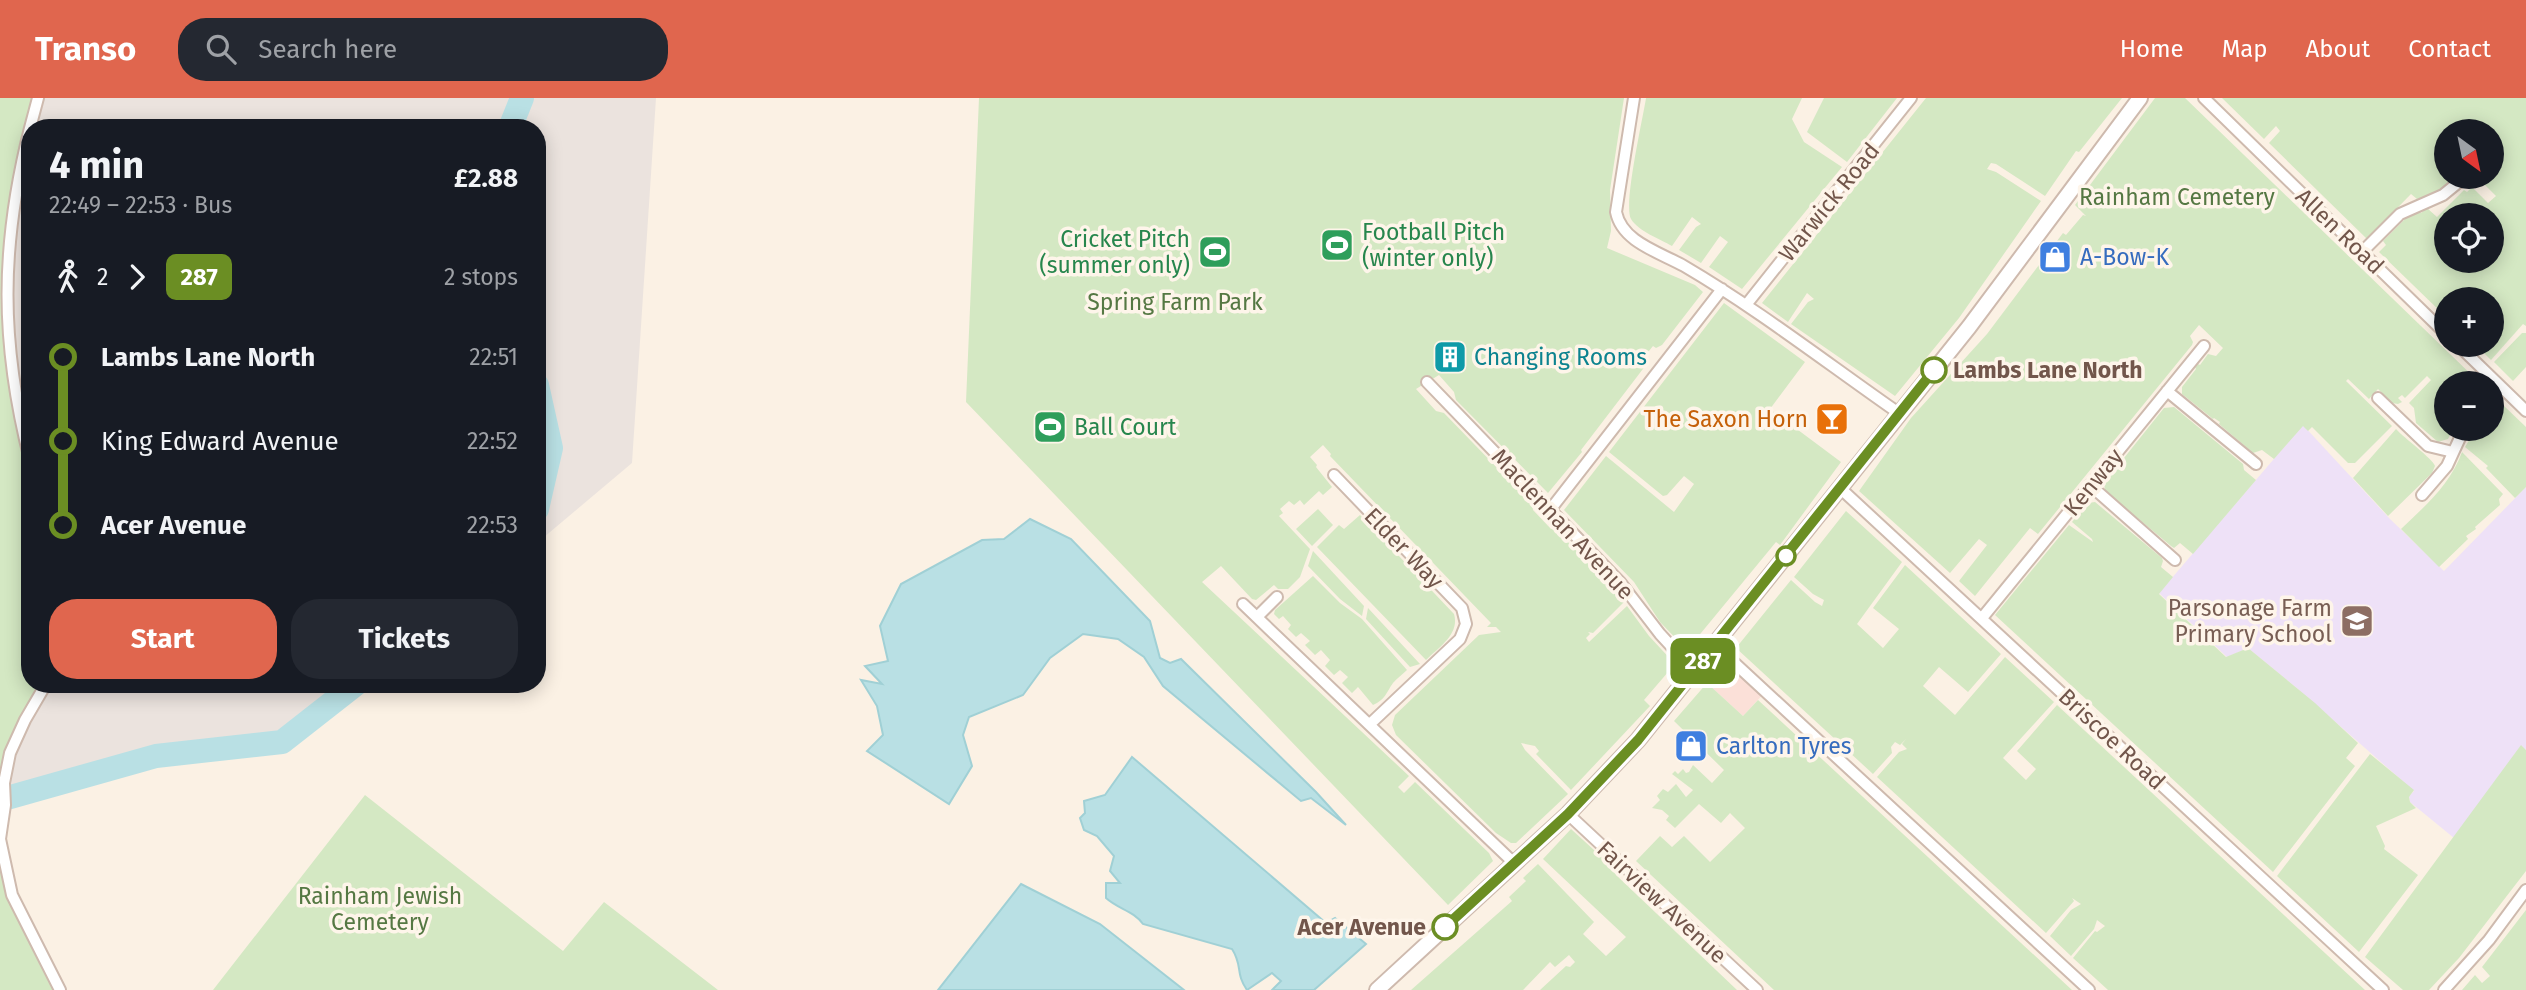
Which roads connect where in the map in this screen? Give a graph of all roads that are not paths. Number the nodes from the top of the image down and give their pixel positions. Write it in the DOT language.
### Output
graph roads {
  1 [pos="38,98"];
  2 [pos="1634,98"];
  3 [pos="1911,98"];
  4 [pos="2140,98"];
  5 [pos="2204,98"];
  6 [pos="32,119"];
  7 [pos="21,161"];
  8 [pos="2450,189"];
  9 [pos="2362,252"];
  10 [pos="1722,289"];
  11 [pos="1746,305"];
  12 [pos="2434,322"];
  13 [pos="2204,345"];
  14 [pos="2470,357"];
  15 [pos="2485,371"];
  16 [pos="1427,382"];
  17 [pos="2504,390"];
  18 [pos="2167,391"];
  19 [pos="2378,398"];
  20 [pos="2526,411"];
  21 [pos="1900,414"];
  22 [pos="21,437"];
  23 [pos="2458,441"];
  24 [pos="2453,452"];
  25 [pos="2256,464"];
  26 [pos="1334,475"];
  27 [pos="2090,485"];
  28 [pos="1840,488"];
  29 [pos="2422,495"];
  30 [pos="1550,510"];
  31 [pos="2175,559"];
  32 [pos="1277,597"];
  33 [pos="1243,604"];
  34 [pos="1257,617"];
  35 [pos="1983,618"];
  36 [pos="1715,645"];
  37 [pos="1695,671"];
  38 [pos="41,693"];
  39 [pos="1370,724"];
  40 [pos="1568,814"];
  41 [pos="1515,864"];
  42 [pos="2526,890"];
  43 [pos="60,990"];
  44 [pos="1377,990"];
  45 [pos="1757,990"];
  46 [pos="2089,990"];
  47 [pos="2383,990"];
  48 [pos="2444,990"];
  1 -- 6 [label="street"];
  2 -- 10 [label="street"];
  3 -- 11 [label="street, Warwick Road"];
  4 -- 21 [label="street"];
  5 -- 9 [label="street, Allen Road"];
  7 -- 22 [label="street"];
  8 -- 9 [label="street"];
  9 -- 12 [label="street, Allen Road"];
  10 -- 11 [label="street"];
  10 -- 30 [label="street"];
  11 -- 21 [label="street"];
  13 -- 18 [label="street, Kenway"];
  14 -- 15 [label="street"];
  16 -- 30 [label="street, Maclennan Avenue"];
  17 -- 20 [label="street"];
  18 -- 25 [label="street"];
  18 -- 27 [label="street, Kenway"];
  19 -- 24 [label="street"];
  21 -- 28 [label="street"];
  23 -- 24 [label="street"];
  24 -- 29 [label="street"];
  26 -- 39 [label="street, Elder Way"];
  27 -- 31 [label="street"];
  27 -- 35 [label="street, Kenway"];
  28 -- 35 [label="street, Briscoe Road"];
  28 -- 36 [label="street"];
  30 -- 37 [label="street, Maclennan Avenue"];
  32 -- 34 [label="street"];
  33 -- 34 [label="street"];
  34 -- 39 [label="street"];
  35 -- 47 [label="street, Briscoe Road"];
  36 -- 37 [label="street"];
  36 -- 46 [label="street"];
  37 -- 40 [label="street"];
  38 -- 43 [label="street"];
  39 -- 41 [label="street"];
  40 -- 41 [label="street"];
  40 -- 45 [label="street, Fairview Avenue"];
  41 -- 44 [label="street"];
  42 -- 48 [label="street"];
}
